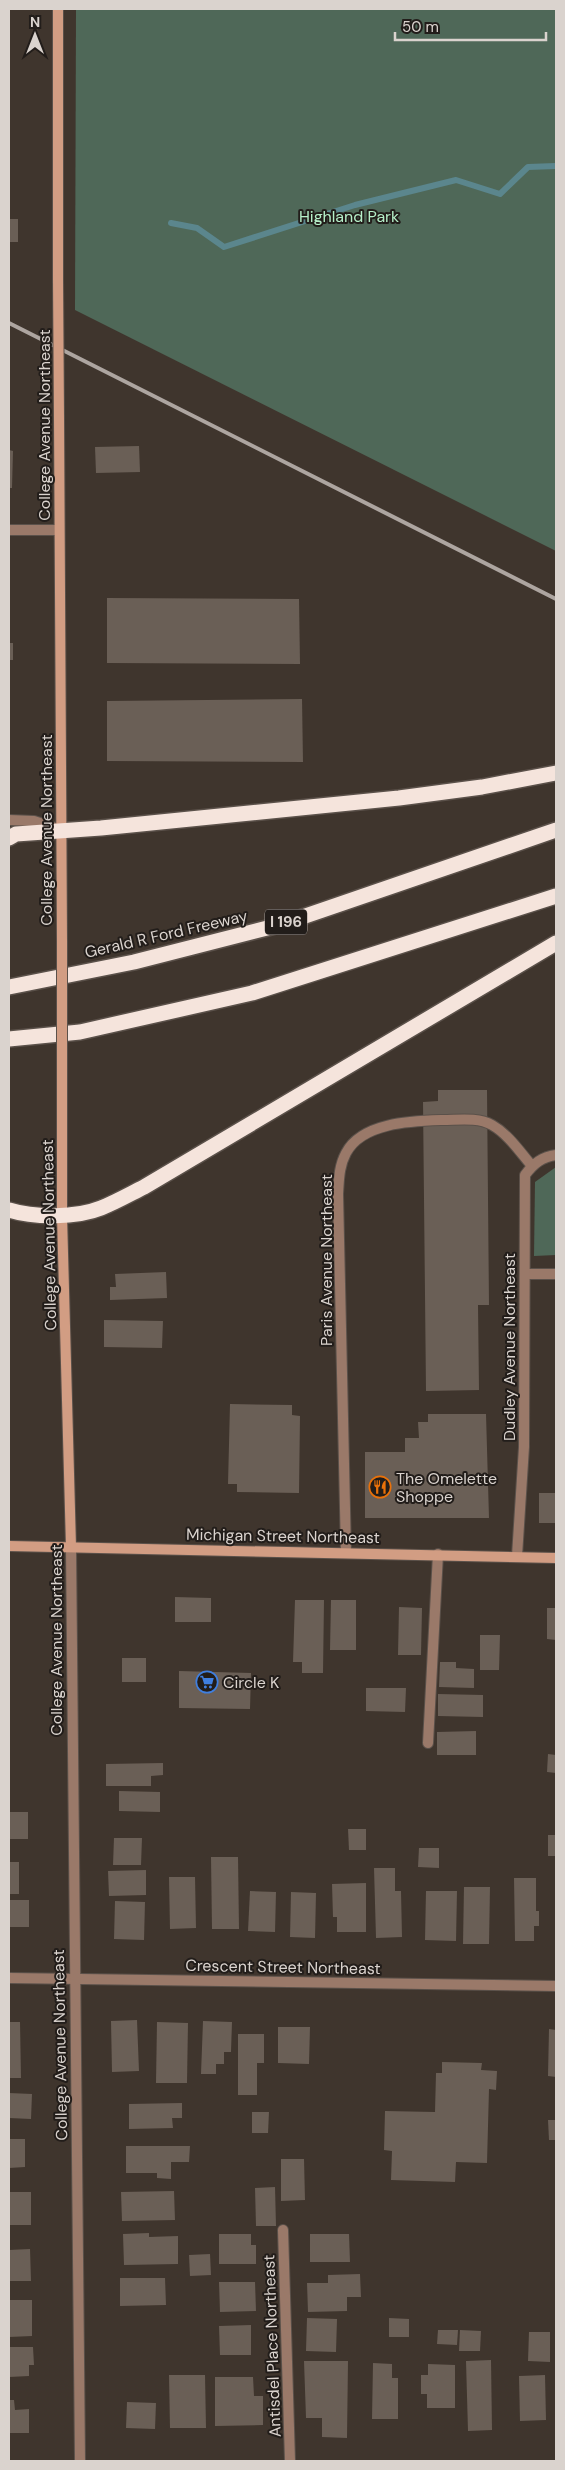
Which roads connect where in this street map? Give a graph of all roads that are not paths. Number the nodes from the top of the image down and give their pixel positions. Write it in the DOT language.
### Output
graph roads {
  1 [pos="58,9"];
  2 [pos="9,530"];
  3 [pos="60,530"];
  4 [pos="556,773"];
  5 [pos="9,820"];
  6 [pos="62,830"];
  7 [pos="556,830"];
  8 [pos="9,838"];
  9 [pos="556,896"];
  10 [pos="556,943"];
  11 [pos="9,987"];
  12 [pos="9,1039"];
  13 [pos="555,1155"];
  14 [pos="532,1166"];
  15 [pos="9,1210"];
  16 [pos="62,1216"];
  17 [pos="524,1274"];
  18 [pos="556,1274"];
  19 [pos="9,1546"];
  20 [pos="71,1546"];
  21 [pos="346,1553"];
  22 [pos="438,1554"];
  23 [pos="517,1556"];
  24 [pos="556,1558"];
  25 [pos="428,1743"];
  26 [pos="9,1978"];
  27 [pos="74,1980"];
  28 [pos="556,1986"];
  29 [pos="284,2230"];
  30 [pos="80,2461"];
  31 [pos="290,2461"];
  1 -- 3 [label="main road, College Avenue Northeast, bridge"];
  2 -- 3 [label="street"];
  3 -- 6 [label="main road, College Avenue Northeast"];
  4 -- 6 [label="highway"];
  5 -- 6 [label="street"];
  6 -- 8 [label="highway"];
  6 -- 16 [label="main road, College Avenue Northeast, bridge"];
  7 -- 11 [label="highway, Gerald R Ford Freeway / I 196"];
  9 -- 12 [label="highway"];
  10 -- 16 [label="highway"];
  13 -- 14 [label="street"];
  14 -- 17 [label="street, Dudley Avenue Northeast"];
  14 -- 21 [label="street, Paris Avenue Northeast"];
  15 -- 16 [label="highway"];
  16 -- 20 [label="main road, College Avenue Northeast"];
  17 -- 18 [label="street"];
  17 -- 23 [label="street, Dudley Avenue Northeast"];
  19 -- 20 [label="main road, Michigan Street Northeast"];
  20 -- 21 [label="main road, Michigan Street Northeast"];
  20 -- 27 [label="street, College Avenue Northeast"];
  21 -- 22 [label="main road, Michigan Street Northeast"];
  22 -- 23 [label="main road, Michigan Street Northeast"];
  22 -- 25 [label="street"];
  23 -- 24 [label="main road, Michigan Street Northeast"];
  26 -- 27 [label="street, Crescent Street Northeast"];
  27 -- 28 [label="street, Crescent Street Northeast"];
  27 -- 30 [label="street, College Avenue Northeast"];
  29 -- 31 [label="street, Antisdel Place Northeast"];
}
